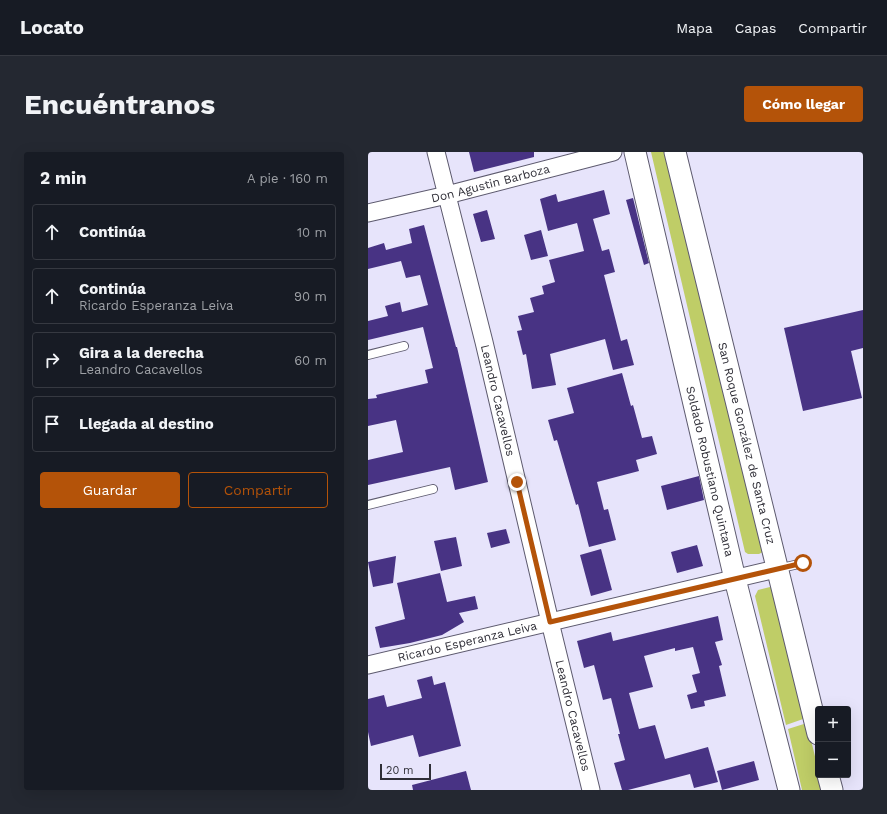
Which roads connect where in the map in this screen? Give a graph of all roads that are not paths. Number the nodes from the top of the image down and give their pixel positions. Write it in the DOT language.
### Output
graph roads {
  1 [pos="436,152"];
  2 [pos="613,152"];
  3 [pos="635,152"];
  4 [pos="675,152"];
  5 [pos="447,195"];
  6 [pos="368,213"];
  7 [pos="404,346"];
  8 [pos="368,355"];
  9 [pos="433,489"];
  10 [pos="368,505"];
  11 [pos="803,563"];
  12 [pos="776,569"];
  13 [pos="735,579"];
  14 [pos="550,622"];
  15 [pos="368,665"];
  16 [pos="815,722"];
  17 [pos="829,778"];
  18 [pos="591,790"];
  19 [pos="789,790"];
  20 [pos="832,790"];
  1 -- 5 [label="street, Leandro Cacavellos"];
  2 -- 5 [label="street, Don Agustin Barboza"];
  3 -- 13 [label="street, Soldado Robustiano Quintana"];
  4 -- 12 [label="street, San Roque González de Santa Cruz"];
  5 -- 6 [label="street, Don Agustin Barboza"];
  5 -- 14 [label="street, Leandro Cacavellos"];
  7 -- 8 [label="lane"];
  9 -- 10 [label="lane"];
  11 -- 12 [label="lane"];
  12 -- 13 [label="street, Ricardo Esperanza Leiva"];
  12 -- 16 [label="street, San Roque González de Santa Cruz"];
  13 -- 14 [label="street, Ricardo Esperanza Leiva"];
  13 -- 19 [label="street, Soldado Robustiano Quintana"];
  14 -- 15 [label="street, Ricardo Esperanza Leiva"];
  14 -- 18 [label="street, Leandro Cacavellos"];
  17 -- 20 [label="street"];
}
